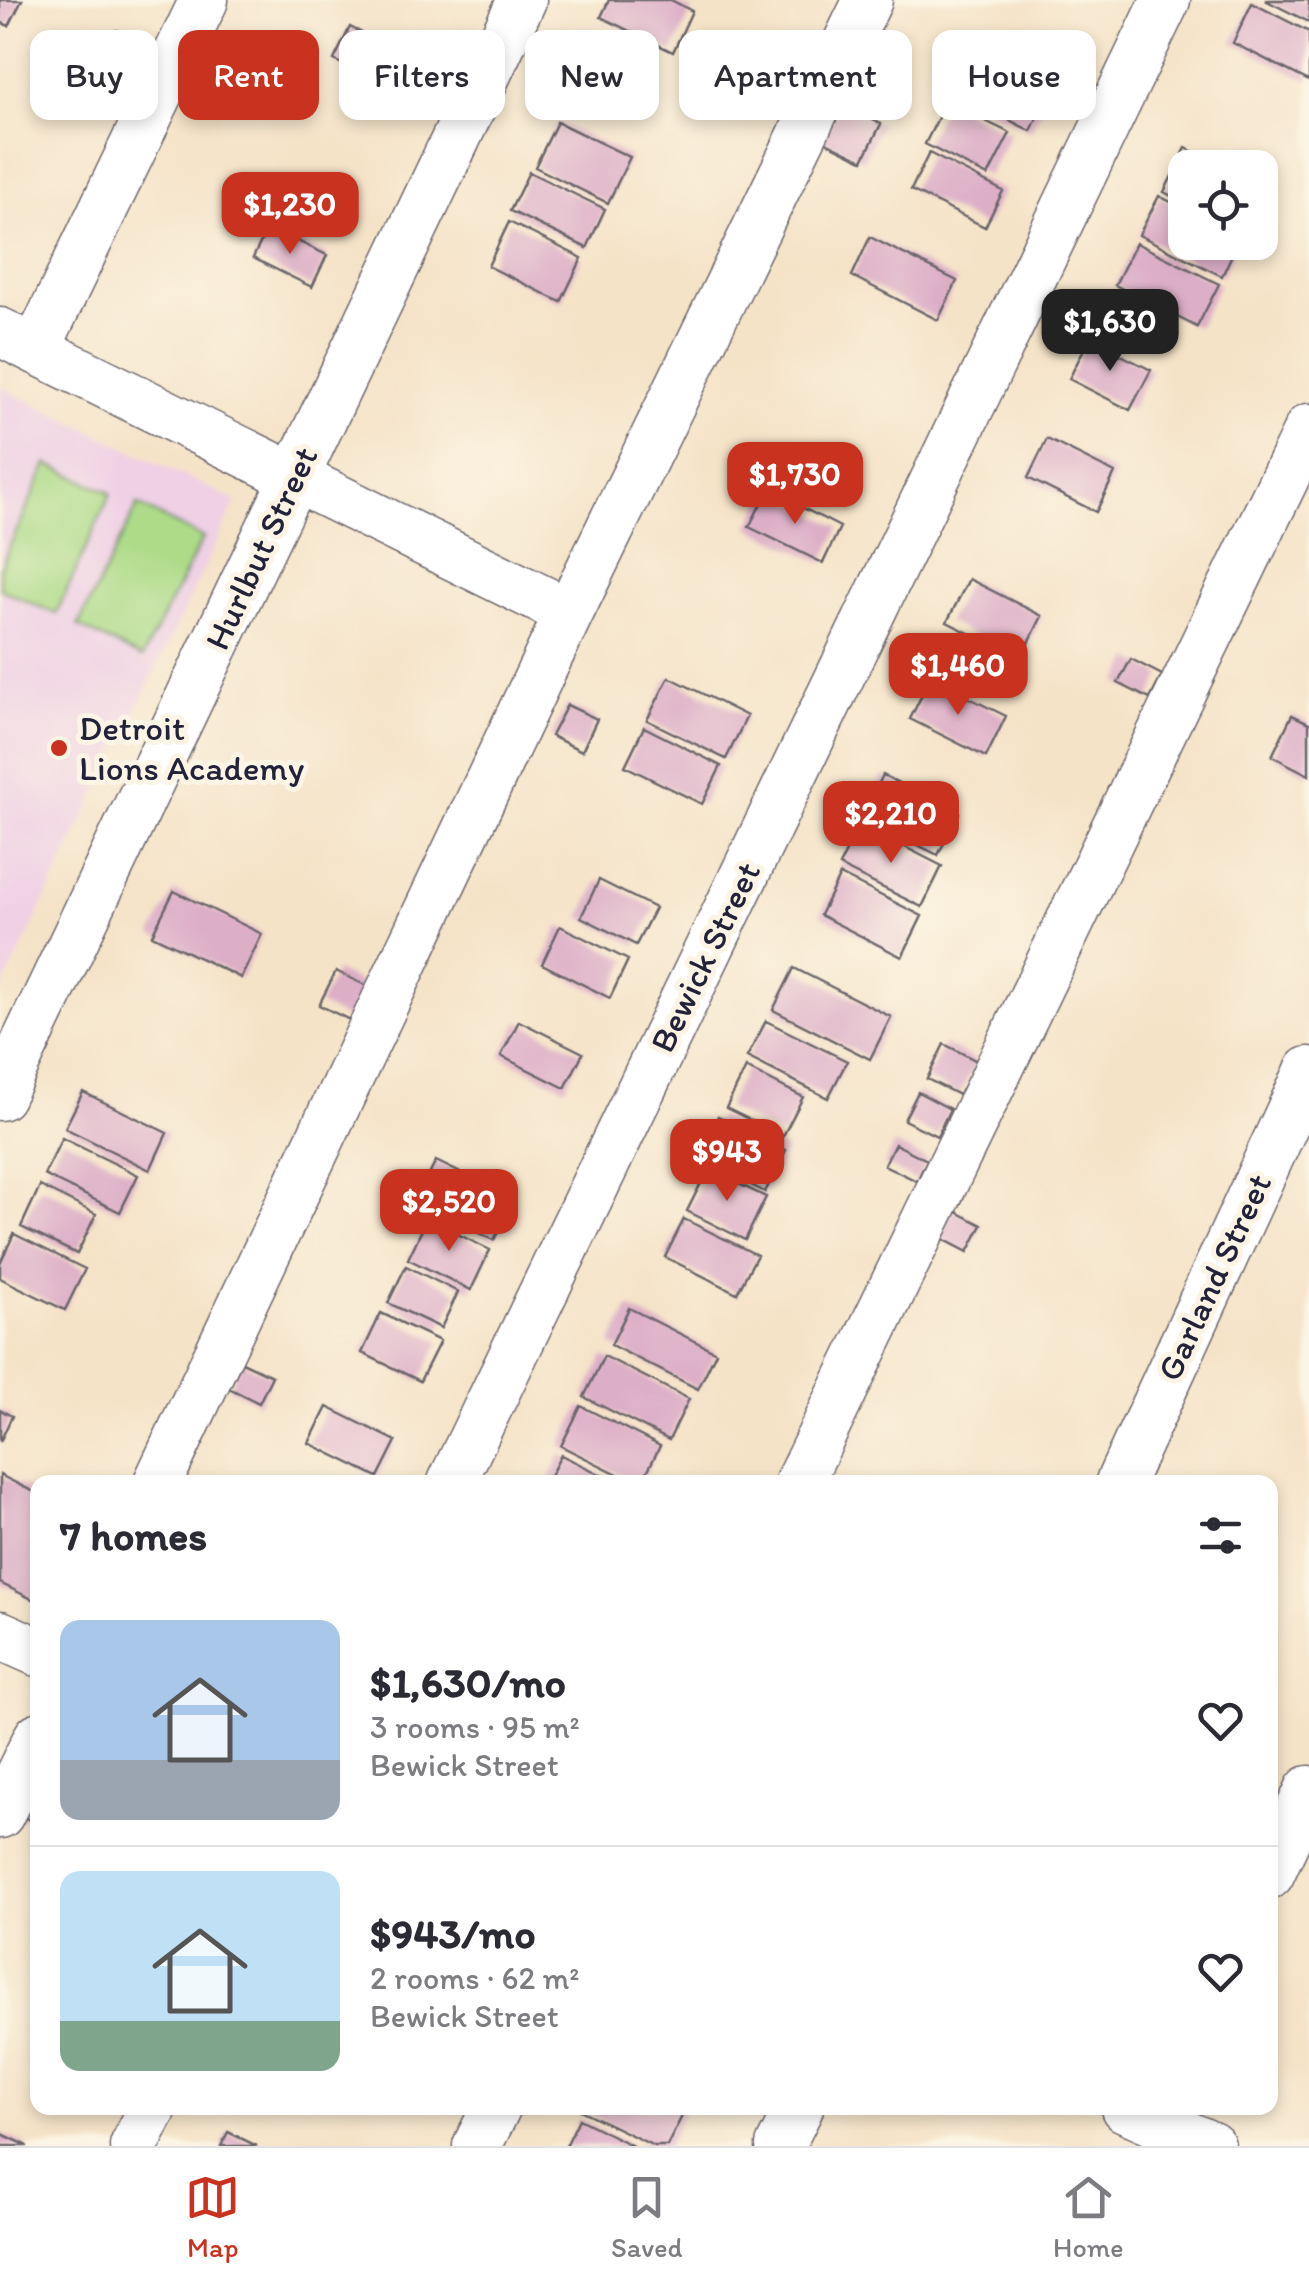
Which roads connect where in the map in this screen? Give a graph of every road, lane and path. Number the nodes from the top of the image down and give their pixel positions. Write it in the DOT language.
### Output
graph roads {
  1 [pos="204,0"];
  2 [pos="522,0"];
  3 [pos="868,0"];
  4 [pos="1166,0"];
  5 [pos="18,340"];
  6 [pos="1309,428"];
  7 [pos="295,476"];
  8 [pos="569,613"];
  9 [pos="1309,1071"];
  10 [pos="0,1096"];
  11 [pos="161,1475"];
  12 [pos="455,1475"];
  13 [pos="802,1475"];
  14 [pos="1123,1475"];
  15 [pos="0,1635"];
  16 [pos="30,1648"];
  17 [pos="30,1753"];
  18 [pos="1309,1790"];
  19 [pos="0,1814"];
  20 [pos="1278,1857"];
  21 [pos="149,2115"];
  22 [pos="492,2115"];
  23 [pos="796,2115"];
  24 [pos="1147,2120"];
  25 [pos="134,2146"];
  26 [pos="477,2146"];
  27 [pos="780,2146"];
  28 [pos="1211,2146"];
  1 -- 5 [label="street"];
  2 -- 7 [label="street, Hurlbut Street"];
  3 -- 8 [label="street"];
  4 -- 12 [label="street, Bewick Street"];
  5 -- 7 [label="street"];
  6 -- 13 [label="street"];
  7 -- 8 [label="street"];
  7 -- 10 [label="street, Hurlbut Street"];
  8 -- 11 [label="street"];
  9 -- 14 [label="street, Garland Street"];
  15 -- 16 [label="street"];
  17 -- 19 [label="street"];
  18 -- 20 [label="street"];
  21 -- 25 [label="street"];
  22 -- 26 [label="street"];
  23 -- 27 [label="street"];
  24 -- 28 [label="street"];
}
